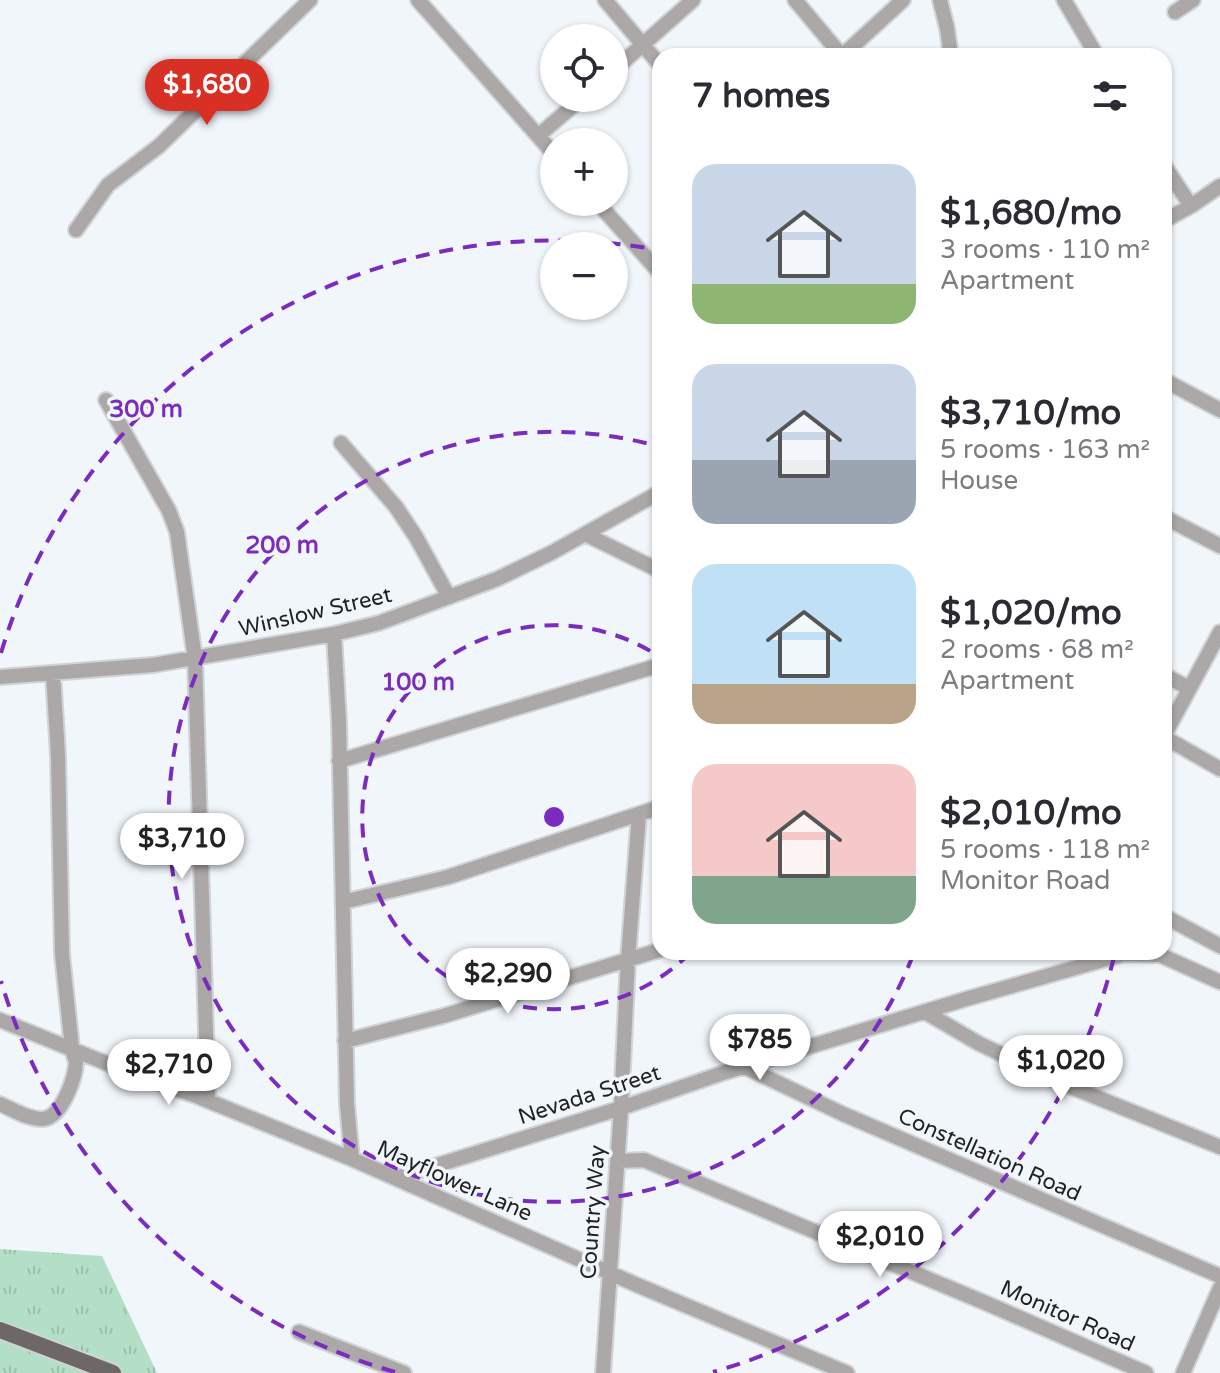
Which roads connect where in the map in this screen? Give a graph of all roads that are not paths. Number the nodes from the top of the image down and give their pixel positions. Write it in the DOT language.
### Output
graph roads {
  1 [pos="310,0"];
  2 [pos="418,0"];
  3 [pos="605,0"];
  4 [pos="693,0"];
  5 [pos="795,0"];
  6 [pos="903,0"];
  7 [pos="940,0"];
  8 [pos="1064,0"];
  9 [pos="1193,0"];
  10 [pos="1175,12"];
  11 [pos="643,45"];
  12 [pos="835,48"];
  13 [pos="851,48"];
  14 [pos="950,48"];
  15 [pos="1092,48"];
  16 [pos="652,56"];
  17 [pos="628,58"];
  18 [pos="566,112"];
  19 [pos="538,136"];
  20 [pos="540,138"];
  21 [pos="1172,177"];
  22 [pos="1220,186"];
  23 [pos="1191,206"];
  24 [pos="609,216"];
  25 [pos="1172,217"];
  26 [pos="76,230"];
  27 [pos="652,264"];
  28 [pos="1172,384"];
  29 [pos="106,400"];
  30 [pos="1220,410"];
  31 [pos="341,443"];
  32 [pos="652,496"];
  33 [pos="1172,521"];
  34 [pos="585,534"];
  35 [pos="1220,546"];
  36 [pos="652,567"];
  37 [pos="449,597"];
  38 [pos="1220,632"];
  39 [pos="334,634"];
  40 [pos="195,659"];
  41 [pos="652,667"];
  42 [pos="53,673"];
  43 [pos="0,677"];
  44 [pos="1172,679"];
  45 [pos="1189,688"];
  46 [pos="1172,721"];
  47 [pos="1172,741"];
  48 [pos="339,761"];
  49 [pos="1220,769"];
  50 [pos="652,810"];
  51 [pos="639,814"];
  52 [pos="343,902"];
  53 [pos="1172,920"];
  54 [pos="1220,946"];
  55 [pos="652,952"];
  56 [pos="628,959"];
  57 [pos="1102,960"];
  58 [pos="1171,960"];
  59 [pos="1220,982"];
  60 [pos="925,1012"];
  61 [pos="0,1020"];
  62 [pos="345,1041"];
  63 [pos="72,1048"];
  64 [pos="745,1067"];
  65 [pos="208,1101"];
  66 [pos="0,1104"];
  67 [pos="621,1108"];
  68 [pos="1220,1147"];
  69 [pos="352,1159"];
  70 [pos="617,1161"];
  71 [pos="396,1178"];
  72 [pos="609,1273"];
  73 [pos="1220,1276"];
  74 [pos="1220,1288"];
  75 [pos="0,1330"];
  76 [pos="299,1332"];
  77 [pos="113,1373"];
  78 [pos="404,1373"];
  79 [pos="603,1373"];
  80 [pos="847,1373"];
  81 [pos="1146,1373"];
  82 [pos="1183,1373"];
  1 -- 26 [label="street"];
  2 -- 19 [label="street"];
  3 -- 11 [label="street"];
  4 -- 11 [label="street"];
  5 -- 12 [label="street"];
  6 -- 13 [label="street"];
  7 -- 14 [label="street"];
  8 -- 15 [label="street"];
  9 -- 10 [label="street"];
  11 -- 16 [label="street"];
  11 -- 17 [label="street"];
  18 -- 19 [label="street"];
  19 -- 20 [label="street"];
  21 -- 23 [label="street"];
  22 -- 23 [label="street"];
  23 -- 25 [label="street"];
  24 -- 27 [label="street"];
  28 -- 30 [label="street"];
  29 -- 40 [label="street"];
  31 -- 37 [label="street"];
  32 -- 34 [label="street, Winslow Street"];
  33 -- 35 [label="street"];
  34 -- 36 [label="street"];
  34 -- 37 [label="street, Winslow Street"];
  37 -- 39 [label="street, Winslow Street"];
  38 -- 45 [label="street"];
  39 -- 40 [label="street, Winslow Street"];
  39 -- 48 [label="street, Mayflower Lane"];
  40 -- 42 [label="street, Winslow Street"];
  40 -- 65 [label="street"];
  41 -- 48 [label="street"];
  42 -- 43 [label="street, Winslow Street"];
  42 -- 63 [label="street"];
  44 -- 45 [label="street"];
  45 -- 46 [label="street"];
  47 -- 49 [label="street"];
  48 -- 52 [label="street, Mayflower Lane"];
  50 -- 51 [label="street"];
  51 -- 52 [label="street"];
  51 -- 56 [label="street, Country Way"];
  52 -- 62 [label="street, Mayflower Lane"];
  53 -- 54 [label="street"];
  55 -- 56 [label="street"];
  56 -- 62 [label="street"];
  56 -- 67 [label="street, Country Way"];
  57 -- 60 [label="street, Nevada Street"];
  58 -- 59 [label="street, Nevada Street"];
  60 -- 64 [label="street, Nevada Street"];
  60 -- 68 [label="street"];
  61 -- 63 [label="street"];
  62 -- 69 [label="street, Mayflower Lane"];
  63 -- 65 [label="street"];
  63 -- 66 [label="street"];
  64 -- 67 [label="street, Nevada Street"];
  64 -- 73 [label="street, Constellation Road"];
  65 -- 69 [label="street"];
  67 -- 70 [label="street, Country Way"];
  67 -- 71 [label="street, Nevada Street"];
  69 -- 71 [label="street, Mayflower Lane"];
  70 -- 72 [label="street, Country Way"];
  70 -- 81 [label="street, Monitor Road"];
  71 -- 72 [label="street, Mayflower Lane"];
  72 -- 79 [label="street, Country Way"];
  72 -- 80 [label="street, Mayflower Lane"];
  74 -- 82 [label="street"];
  75 -- 77 [label="main road"];
  76 -- 78 [label="street"];
}
